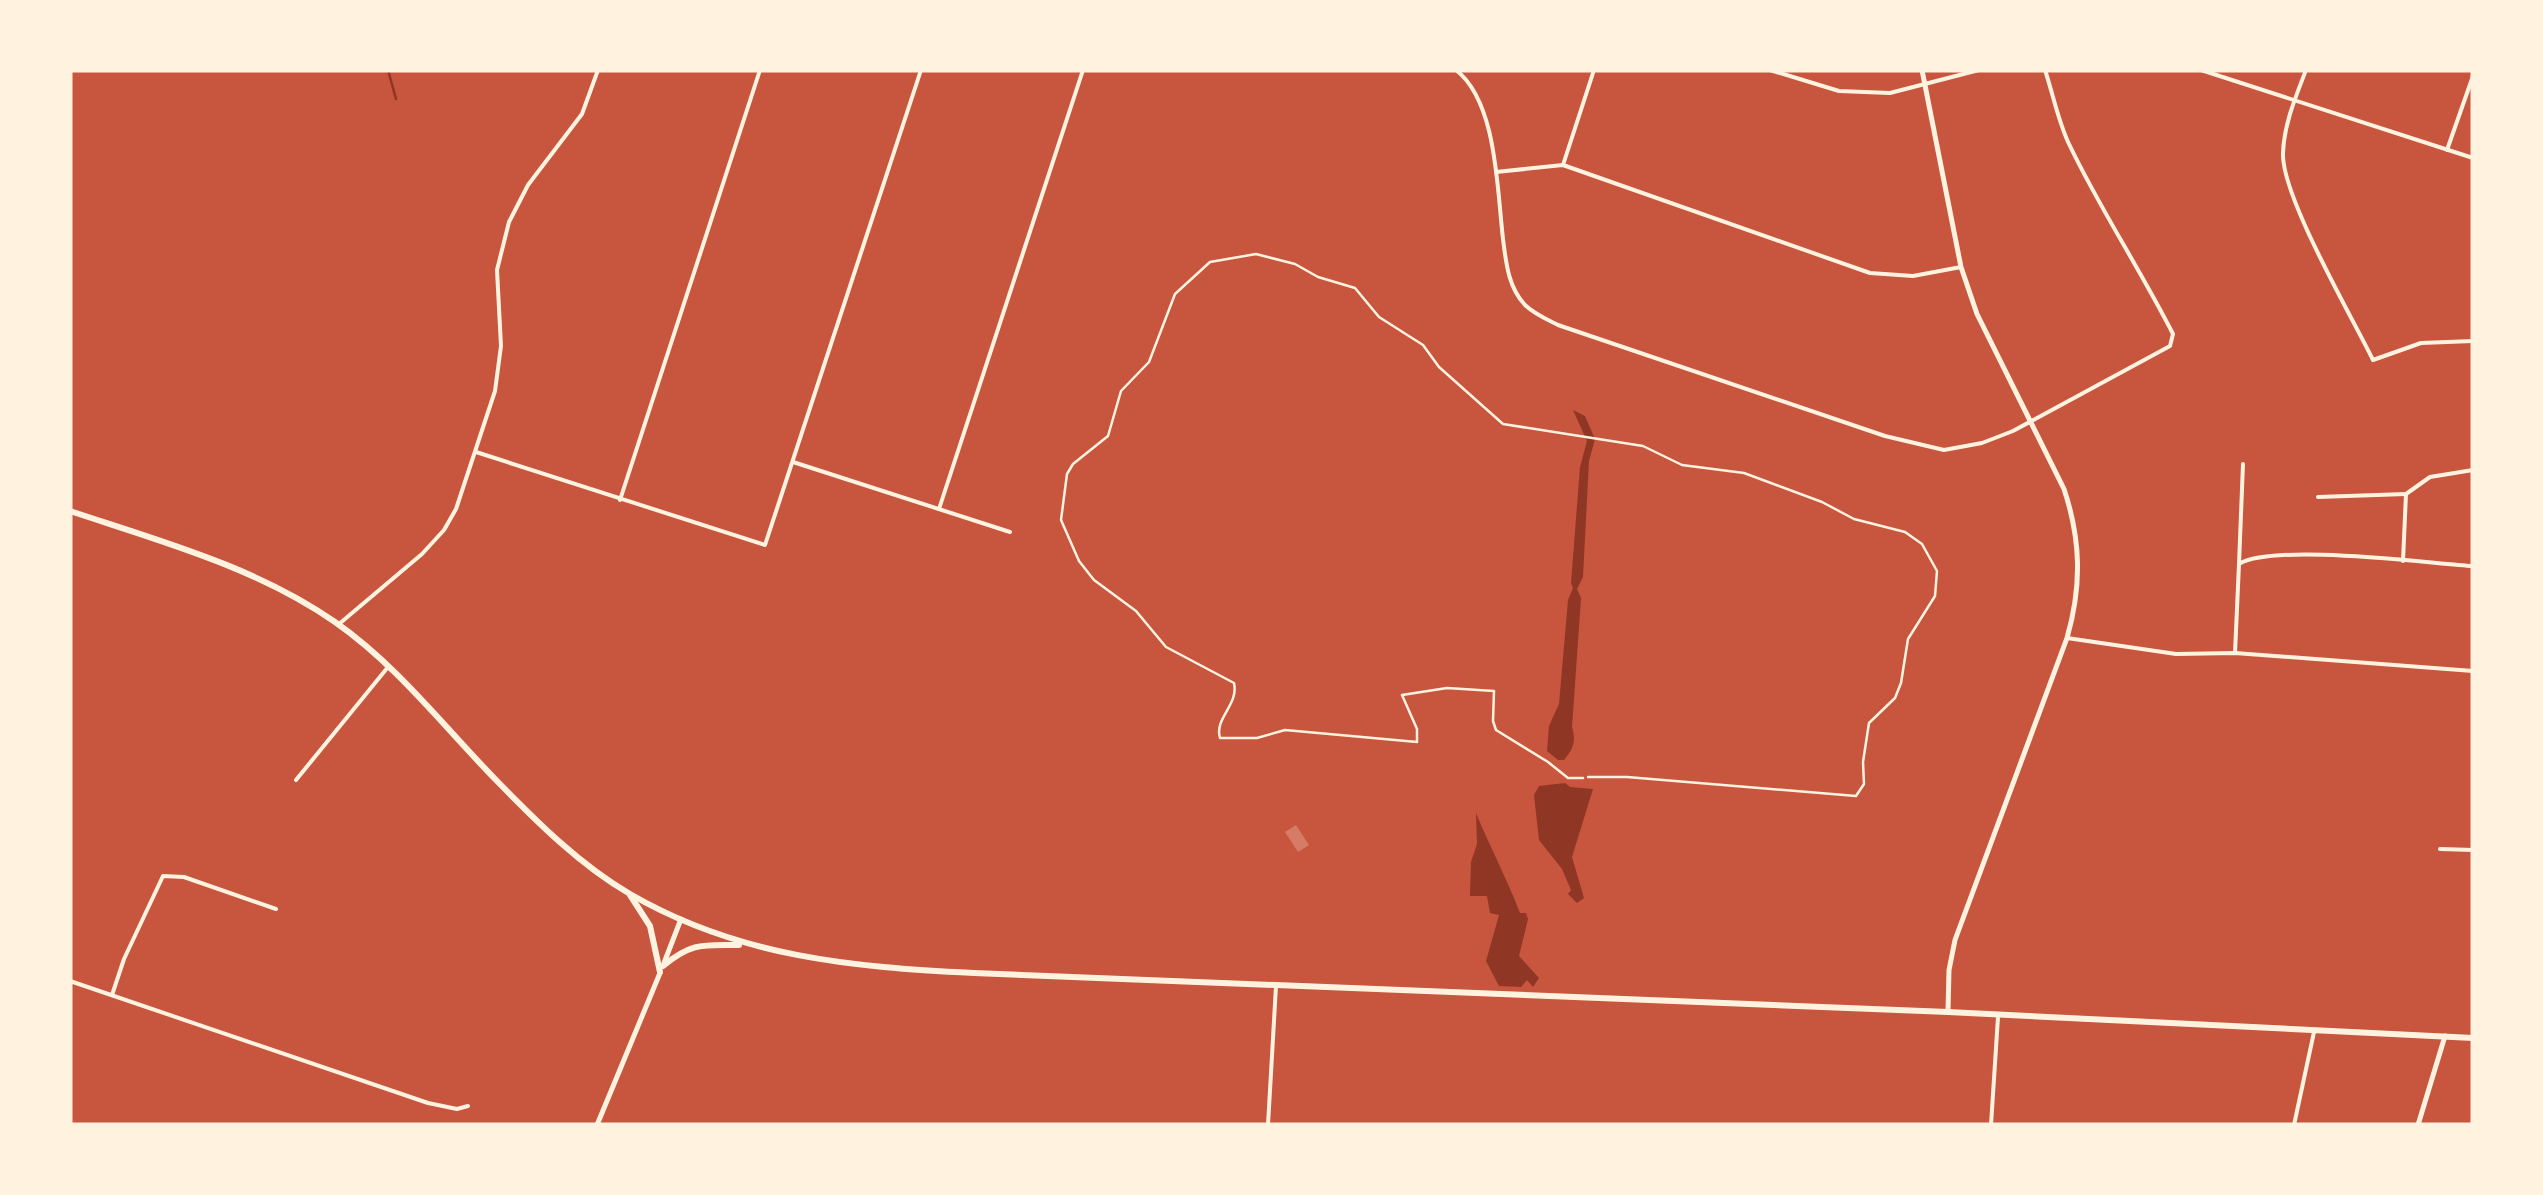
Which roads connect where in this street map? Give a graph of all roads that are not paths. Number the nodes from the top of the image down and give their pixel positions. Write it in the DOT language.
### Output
graph roads {
  1 [pos="598,70"];
  2 [pos="760,70"];
  3 [pos="921,70"];
  4 [pos="1083,70"];
  5 [pos="1456,70"];
  6 [pos="1594,70"];
  7 [pos="1770,70"];
  8 [pos="1922,70"];
  9 [pos="1979,70"];
  10 [pos="2046,70"];
  11 [pos="2202,70"];
  12 [pos="2306,70"];
  13 [pos="2473,76"];
  14 [pos="1925,84"];
  15 [pos="2294,101"];
  16 [pos="2446,150"];
  17 [pos="2473,158"];
  18 [pos="1563,165"];
  19 [pos="1495,172"];
  20 [pos="1962,267"];
  21 [pos="2473,341"];
  22 [pos="2030,420"];
  23 [pos="476,452"];
  24 [pos="793,462"];
  25 [pos="2243,464"];
  26 [pos="2473,470"];
  27 [pos="2406,494"];
  28 [pos="2318,496"];
  29 [pos="620,500"];
  30 [pos="939,509"];
  31 [pos="70,511"];
  32 [pos="1010,532"];
  33 [pos="2402,561"];
  34 [pos="2239,564"];
  35 [pos="2473,566"];
  36 [pos="339,624"];
  37 [pos="2066,638"];
  38 [pos="2235,653"];
  39 [pos="388,667"];
  40 [pos="2473,671"];
  41 [pos="296,780"];
  42 [pos="2440,849"];
  43 [pos="2473,850"];
  44 [pos="629,894"];
  45 [pos="276,909"];
  46 [pos="681,919"];
  47 [pos="748,945"];
  48 [pos="662,969"];
  49 [pos="70,981"];
  50 [pos="1276,986"];
  51 [pos="112,995"];
  52 [pos="1948,1012"];
  53 [pos="1998,1017"];
  54 [pos="2314,1031"];
  55 [pos="2444,1036"];
  56 [pos="2473,1038"];
  57 [pos="468,1106"];
  58 [pos="597,1125"];
  59 [pos="1268,1125"];
  60 [pos="1991,1125"];
  61 [pos="2294,1125"];
  62 [pos="2418,1125"];
  1 -- 23 [label="street"];
  2 -- 29 [label="street"];
  3 -- 24 [label="street"];
  4 -- 30 [label="street"];
  5 -- 19 [label="street"];
  6 -- 18 [label="street"];
  7 -- 14 [label="street"];
  8 -- 14 [label="street"];
  9 -- 14 [label="street"];
  10 -- 22 [label="street"];
  11 -- 15 [label="street"];
  12 -- 15 [label="street"];
  13 -- 16 [label="street"];
  14 -- 20 [label="street"];
  15 -- 16 [label="street"];
  15 -- 21 [label="street"];
  16 -- 17 [label="street"];
  18 -- 19 [label="street"];
  18 -- 20 [label="street"];
  19 -- 22 [label="street"];
  20 -- 22 [label="street"];
  22 -- 37 [label="street"];
  23 -- 29 [label="street"];
  23 -- 36 [label="street"];
  24 -- 29 [label="street"];
  24 -- 30 [label="street"];
  25 -- 34 [label="street"];
  26 -- 27 [label="street"];
  27 -- 28 [label="street"];
  27 -- 33 [label="street"];
  30 -- 32 [label="street"];
  31 -- 36 [label="main road"];
  33 -- 34 [label="street"];
  33 -- 35 [label="street"];
  34 -- 38 [label="street"];
  36 -- 39 [label="main road"];
  37 -- 38 [label="street"];
  37 -- 52 [label="street"];
  38 -- 40 [label="street"];
  39 -- 41 [label="street"];
  39 -- 44 [label="main road"];
  42 -- 43 [label="street"];
  44 -- 46 [label="main road"];
  44 -- 48 [label="main road"];
  45 -- 51 [label="street"];
  46 -- 47 [label="main road"];
  46 -- 48 [label="street"];
  47 -- 48 [label="main road"];
  47 -- 50 [label="main road"];
  48 -- 58 [label="street"];
  49 -- 51 [label="street"];
  50 -- 52 [label="main road"];
  50 -- 59 [label="street"];
  51 -- 57 [label="street"];
  52 -- 53 [label="main road"];
  53 -- 54 [label="main road"];
  53 -- 60 [label="street"];
  54 -- 55 [label="main road"];
  54 -- 61 [label="street"];
  55 -- 56 [label="main road"];
  55 -- 62 [label="street"];
}
